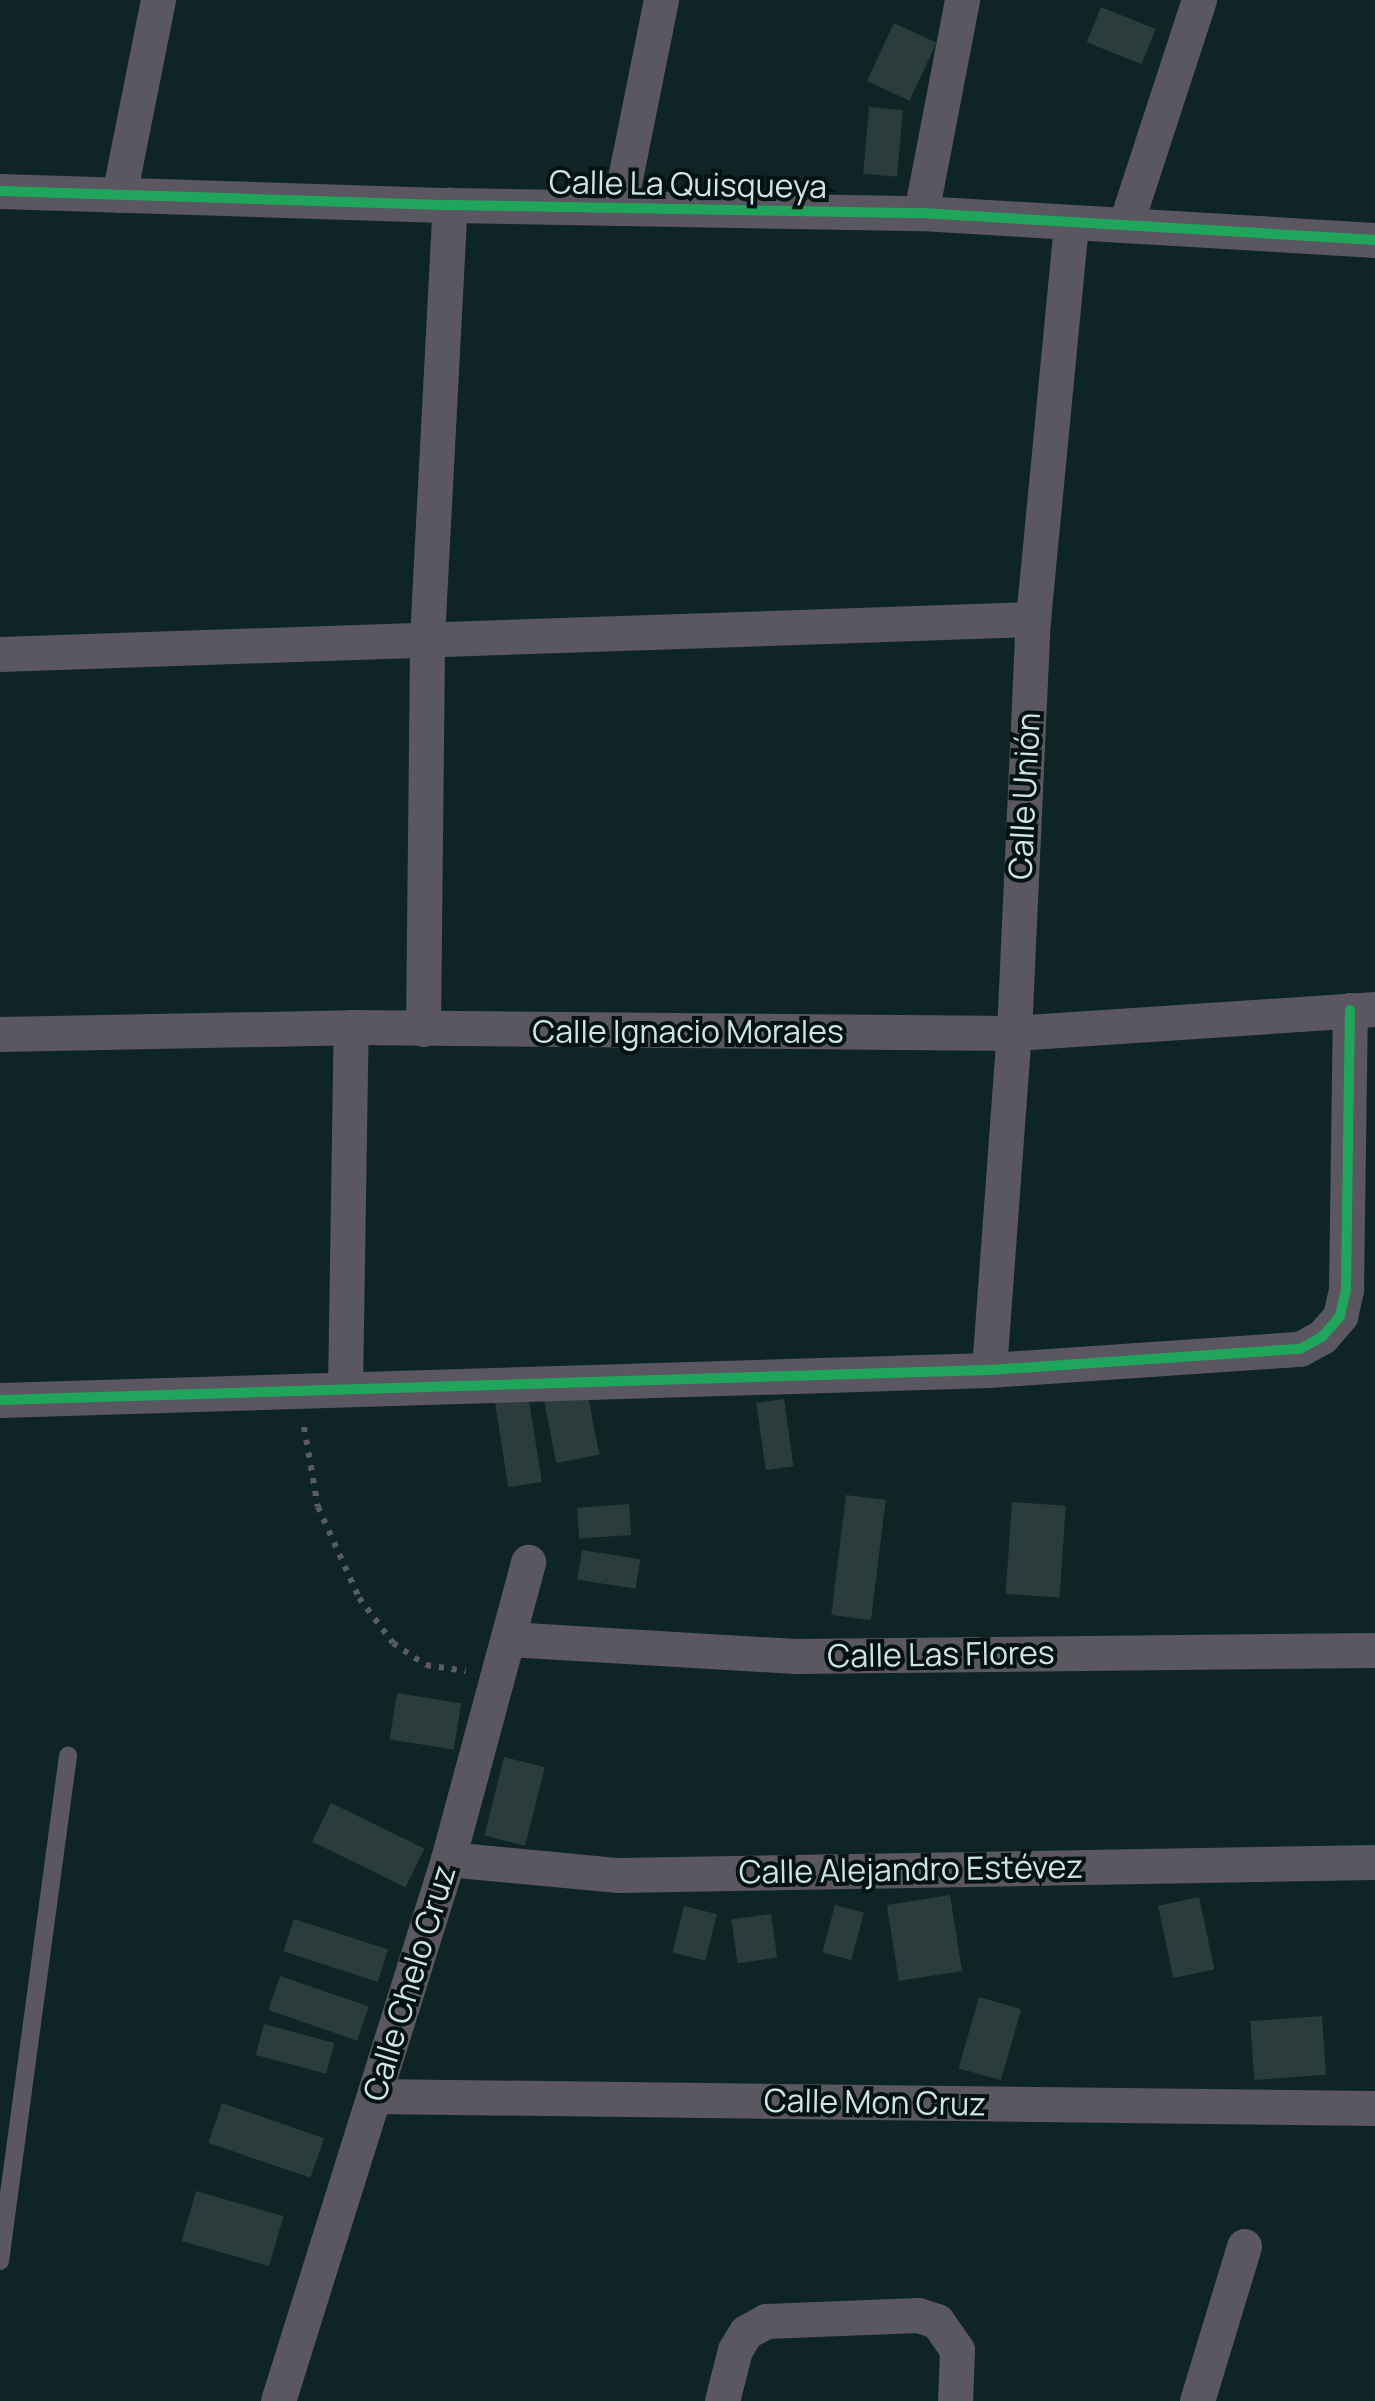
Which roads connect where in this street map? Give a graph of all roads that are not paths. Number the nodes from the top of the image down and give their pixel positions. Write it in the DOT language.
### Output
graph roads {
  1 [pos="158,0"];
  2 [pos="662,0"];
  3 [pos="962,0"];
  4 [pos="1199,0"];
  5 [pos="0,192"];
  6 [pos="119,195"];
  7 [pos="450,206"];
  8 [pos="619,208"];
  9 [pos="921,212"];
  10 [pos="1126,222"];
  11 [pos="1072,224"];
  12 [pos="1375,240"];
  13 [pos="1032,619"];
  14 [pos="427,638"];
  15 [pos="0,654"];
  16 [pos="1362,1010"];
  17 [pos="351,1026"];
  18 [pos="422,1029"];
  19 [pos="1014,1032"];
  20 [pos="0,1034"];
  21 [pos="989,1370"];
  22 [pos="346,1390"];
  23 [pos="0,1400"];
  24 [pos="528,1562"];
  25 [pos="508,1639"];
  26 [pos="1375,1650"];
  27 [pos="68,1756"];
  28 [pos="448,1858"];
  29 [pos="1375,1862"];
  30 [pos="374,2096"];
  31 [pos="1375,2108"];
  32 [pos="1244,2246"];
  33 [pos="0,2261"];
  34 [pos="278,2401"];
  35 [pos="722,2401"];
  36 [pos="954,2401"];
  37 [pos="1197,2401"];
  1 -- 6 [label="street"];
  2 -- 8 [label="street"];
  3 -- 9 [label="street"];
  4 -- 10 [label="street"];
  5 -- 6 [label="street, Calle La Quisqueya"];
  6 -- 7 [label="street, Calle La Quisqueya"];
  7 -- 8 [label="street, Calle La Quisqueya"];
  7 -- 14 [label="street"];
  8 -- 9 [label="street, Calle La Quisqueya"];
  9 -- 11 [label="street, Calle La Quisqueya"];
  10 -- 11 [label="street, Calle La Quisqueya"];
  10 -- 12 [label="street, Calle La Quisqueya"];
  11 -- 13 [label="street, Calle Unión"];
  13 -- 14 [label="street"];
  13 -- 19 [label="street, Calle Unión"];
  14 -- 15 [label="street"];
  14 -- 18 [label="street"];
  16 -- 19 [label="street, Calle Ignacio Morales"];
  16 -- 21 [label="street"];
  17 -- 18 [label="street, Calle Ignacio Morales"];
  17 -- 20 [label="street, Calle Ignacio Morales"];
  17 -- 22 [label="street"];
  18 -- 19 [label="street, Calle Ignacio Morales"];
  19 -- 21 [label="street, Calle Unión"];
  21 -- 22 [label="street"];
  22 -- 23 [label="street"];
  24 -- 25 [label="street, Calle Chelo Cruz"];
  25 -- 26 [label="street, Calle Las Flores"];
  25 -- 28 [label="street, Calle Chelo Cruz"];
  27 -- 33 [label="lane"];
  28 -- 29 [label="street, Calle Alejandro Estévez"];
  28 -- 30 [label="street, Calle Chelo Cruz"];
  30 -- 31 [label="street, Calle Mon Cruz"];
  30 -- 34 [label="street, Calle Chelo Cruz"];
  32 -- 37 [label="street"];
  35 -- 36 [label="street"];
}
